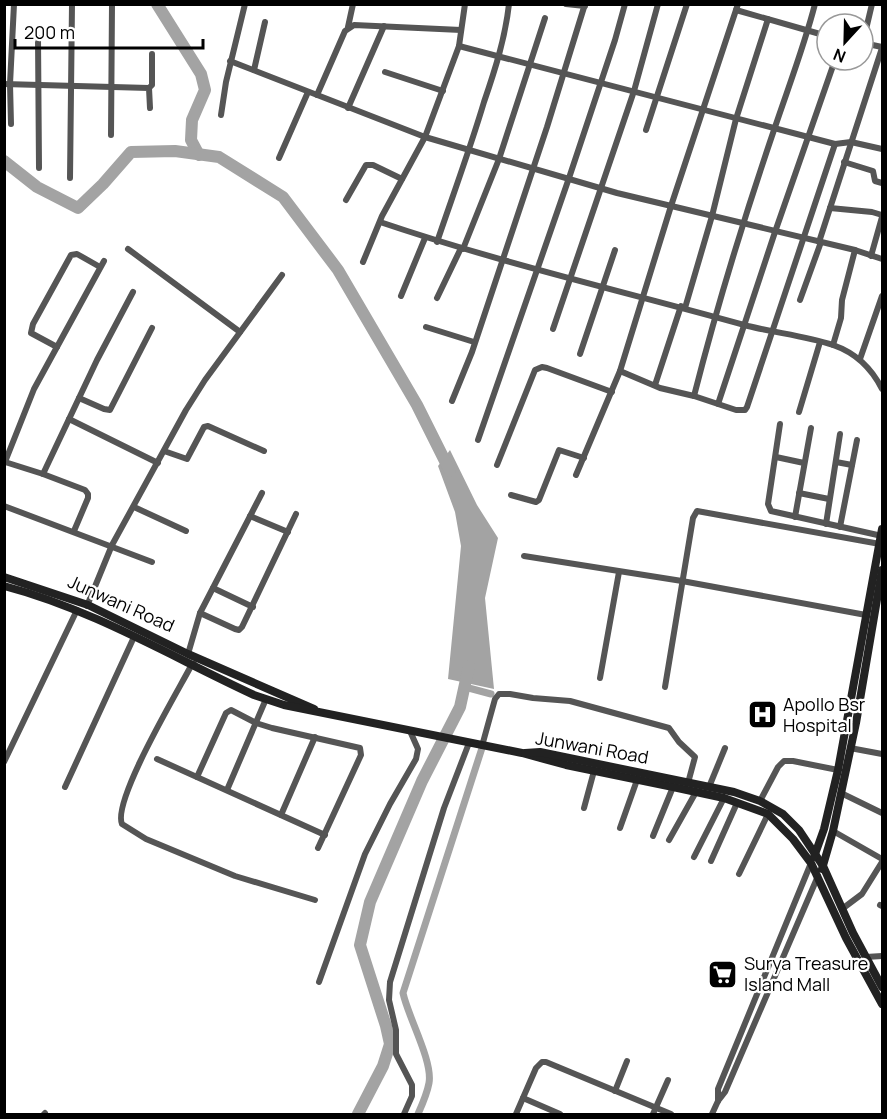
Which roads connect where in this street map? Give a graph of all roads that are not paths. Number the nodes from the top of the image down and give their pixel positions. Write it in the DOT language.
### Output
graph roads {
  1 [pos="14,4"];
  2 [pos="72,4"];
  3 [pos="112,4"];
  4 [pos="245,4"];
  5 [pos="353,4"];
  6 [pos="465,4"];
  7 [pos="509,4"];
  8 [pos="566,4"];
  9 [pos="625,4"];
  10 [pos="658,4"];
  11 [pos="687,4"];
  12 [pos="815,4"];
  13 [pos="585,5"];
  14 [pos="737,7"];
  15 [pos="545,18"];
  16 [pos="768,19"];
  17 [pos="265,22"];
  18 [pos="384,26"];
  19 [pos="348,27"];
  20 [pos="461,30"];
  21 [pos="808,31"];
  22 [pos="815,33"];
  23 [pos="38,38"];
  24 [pos="459,46"];
  25 [pos="882,48"];
  26 [pos="152,54"];
  27 [pos="499,56"];
  28 [pos="230,61"];
  29 [pos="530,64"];
  30 [pos="254,70"];
  31 [pos="385,72"];
  32 [pos="831,72"];
  33 [pos="564,74"];
  34 [pos="601,83"];
  35 [pos="7,84"];
  36 [pos="39,85"];
  37 [pos="72,86"];
  38 [pos="112,87"];
  39 [pos="148,88"];
  40 [pos="443,91"];
  41 [pos="634,91"];
  42 [pos="309,92"];
  43 [pos="317,95"];
  44 [pos="657,98"];
  45 [pos="150,108"];
  46 [pos="348,108"];
  47 [pos="702,110"];
  48 [pos="221,115"];
  49 [pos="736,118"];
  50 [pos="11,124"];
  51 [pos="774,129"];
  52 [pos="646,130"];
  53 [pos="111,135"];
  54 [pos="424,137"];
  55 [pos="808,137"];
  56 [pos="882,140"];
  57 [pos="851,142"];
  58 [pos="835,144"];
  59 [pos="881,148"];
  60 [pos="470,150"];
  61 [pos="279,158"];
  62 [pos="500,159"];
  63 [pos="844,162"];
  64 [pos="39,168"];
  65 [pos="533,168"];
  66 [pos="70,178"];
  67 [pos="569,178"];
  68 [pos="402,179"];
  69 [pos="882,183"];
  70 [pos="602,188"];
  71 [pos="346,200"];
  72 [pos="671,206"];
  73 [pos="830,208"];
  74 [pos="712,216"];
  75 [pos="882,216"];
  76 [pos="380,222"];
  77 [pos="743,224"];
  78 [pos="775,232"];
  79 [pos="425,237"];
  80 [pos="804,239"];
  81 [pos="437,242"];
  82 [pos="820,242"];
  83 [pos="128,249"];
  84 [pos="462,249"];
  85 [pos="615,250"];
  86 [pos="855,250"];
  87 [pos="871,256"];
  88 [pos="882,259"];
  89 [pos="502,260"];
  90 [pos="363,262"];
  91 [pos="538,269"];
  92 [pos="282,274"];
  93 [pos="571,278"];
  94 [pos="603,286"];
  95 [pos="133,292"];
  96 [pos="401,296"];
  97 [pos="882,296"];
  98 [pos="644,297"];
  99 [pos="437,298"];
  100 [pos="800,300"];
  101 [pos="881,306"];
  102 [pos="683,307"];
  103 [pos="715,315"];
  104 [pos="745,325"];
  105 [pos="426,327"];
  106 [pos="152,328"];
  107 [pos="554,329"];
  108 [pos="240,332"];
  109 [pos="772,332"];
  110 [pos="474,342"];
  111 [pos="820,342"];
  112 [pos="833,345"];
  113 [pos="57,347"];
  114 [pos="580,354"];
  115 [pos="860,359"];
  116 [pos="620,371"];
  117 [pos="882,371"];
  118 [pos="875,376"];
  119 [pos="655,385"];
  120 [pos="882,388"];
  121 [pos="612,392"];
  122 [pos="694,396"];
  123 [pos="79,398"];
  124 [pos="452,401"];
  125 [pos="718,404"];
  126 [pos="800,412"];
  127 [pos="69,419"];
  128 [pos="780,424"];
  129 [pos="811,428"];
  130 [pos="840,434"];
  131 [pos="857,440"];
  132 [pos="478,441"];
  133 [pos="164,451"];
  134 [pos="264,451"];
  135 [pos="776,457"];
  136 [pos="584,458"];
  137 [pos="836,462"];
  138 [pos="158,463"];
  139 [pos="804,463"];
  140 [pos="497,465"];
  141 [pos="852,465"];
  142 [pos="43,474"];
  143 [pos="576,474"];
  144 [pos="799,492"];
  145 [pos="262,493"];
  146 [pos="511,495"];
  147 [pos="829,499"];
  148 [pos="4,506"];
  149 [pos="134,507"];
  150 [pos="296,514"];
  151 [pos="250,516"];
  152 [pos="795,518"];
  153 [pos="826,524"];
  154 [pos="840,527"];
  155 [pos="74,531"];
  156 [pos="186,531"];
  157 [pos="288,532"];
  158 [pos="881,536"];
  159 [pos="112,545"];
  160 [pos="524,556"];
  161 [pos="152,562"];
  162 [pos="882,570"];
  163 [pos="619,572"];
  164 [pos="5,581"];
  165 [pos="682,582"];
  166 [pos="213,588"];
  167 [pos="88,605"];
  168 [pos="253,607"];
  169 [pos="77,610"];
  170 [pos="200,613"];
  171 [pos="874,618"];
  172 [pos="134,637"];
  173 [pos="188,654"];
  174 [pos="203,660"];
  175 [pos="191,666"];
  176 [pos="600,678"];
  177 [pos="665,687"];
  178 [pos="266,699"];
  179 [pos="320,713"];
  180 [pos="256,723"];
  181 [pos="415,732"];
  182 [pos="315,737"];
  183 [pos="469,743"];
  184 [pos="482,746"];
  185 [pos="725,748"];
  186 [pos="850,748"];
  187 [pos="522,753"];
  188 [pos="882,754"];
  189 [pos="157,759"];
  190 [pos="4,762"];
  191 [pos="838,770"];
  192 [pos="594,771"];
  193 [pos="197,777"];
  194 [pos="637,780"];
  195 [pos="688,783"];
  196 [pos="66,787"];
  197 [pos="673,787"];
  198 [pos="709,787"];
  199 [pos="227,790"];
  200 [pos="696,792"];
  201 [pos="841,794"];
  202 [pos="724,798"];
  203 [pos="759,801"];
  204 [pos="737,803"];
  205 [pos="584,808"];
  206 [pos="882,813"];
  207 [pos="768,814"];
  208 [pos="281,815"];
  209 [pos="620,828"];
  210 [pos="832,831"];
  211 [pos="325,835"];
  212 [pos="653,836"];
  213 [pos="669,840"];
  214 [pos="318,849"];
  215 [pos="816,854"];
  216 [pos="694,857"];
  217 [pos="711,861"];
  218 [pos="882,861"];
  219 [pos="812,863"];
  220 [pos="823,866"];
  221 [pos="739,874"];
  222 [pos="818,876"];
  223 [pos="315,900"];
  224 [pos="842,909"];
  225 [pos="789,919"];
  226 [pos="796,923"];
  227 [pos="882,956"];
  228 [pos="866,957"];
  229 [pos="319,982"];
  230 [pos="882,987"];
  231 [pos="882,1004"];
  232 [pos="627,1061"];
  233 [pos="668,1080"];
  234 [pos="615,1090"];
  235 [pos="523,1098"];
  236 [pos="718,1101"];
  237 [pos="655,1111"];
  238 [pos="404,1114"];
  239 [pos="516,1114"];
  240 [pos="560,1114"];
  241 [pos="671,1114"];
  242 [pos="712,1114"];
  1 -- 35 [label="street"];
  2 -- 37 [label="street"];
  3 -- 38 [label="street"];
  4 -- 28 [label="street"];
  5 -- 19 [label="street"];
  6 -- 20 [label="street"];
  7 -- 27 [label="street"];
  8 -- 13 [label="street"];
  9 -- 34 [label="street"];
  10 -- 41 [label="street"];
  11 -- 44 [label="street"];
  12 -- 21 [label="street"];
  13 -- 33 [label="street"];
  14 -- 16 [label="street"];
  14 -- 47 [label="street"];
  15 -- 29 [label="street"];
  16 -- 21 [label="street"];
  16 -- 49 [label="street"];
  17 -- 30 [label="street"];
  18 -- 19 [label="street"];
  18 -- 20 [label="street"];
  18 -- 46 [label="street"];
  19 -- 43 [label="street"];
  20 -- 24 [label="street"];
  21 -- 22 [label="street"];
  21 -- 51 [label="street"];
  23 -- 36 [label="street"];
  24 -- 27 [label="street"];
  24 -- 40 [label="street"];
  25 -- 57 [label="street"];
  26 -- 39 [label="street"];
  27 -- 29 [label="street"];
  27 -- 60 [label="street"];
  28 -- 30 [label="street"];
  28 -- 48 [label="street"];
  29 -- 33 [label="street"];
  29 -- 62 [label="street"];
  30 -- 42 [label="street"];
  31 -- 40 [label="street"];
  32 -- 55 [label="street"];
  33 -- 34 [label="street"];
  33 -- 65 [label="street"];
  34 -- 41 [label="street"];
  34 -- 67 [label="street"];
  35 -- 36 [label="street"];
  35 -- 50 [label="street"];
  36 -- 37 [label="street"];
  36 -- 64 [label="street"];
  37 -- 38 [label="street"];
  37 -- 66 [label="street"];
  38 -- 39 [label="street"];
  38 -- 53 [label="street"];
  39 -- 45 [label="street"];
  40 -- 54 [label="street"];
  41 -- 44 [label="street"];
  41 -- 70 [label="street"];
  42 -- 43 [label="street"];
  42 -- 61 [label="street"];
  43 -- 46 [label="street"];
  44 -- 47 [label="street"];
  44 -- 52 [label="street"];
  46 -- 54 [label="street"];
  47 -- 49 [label="street"];
  47 -- 72 [label="street"];
  49 -- 51 [label="street"];
  49 -- 74 [label="street"];
  51 -- 55 [label="street"];
  51 -- 77 [label="street"];
  54 -- 60 [label="street"];
  54 -- 68 [label="street"];
  55 -- 58 [label="street"];
  55 -- 78 [label="street"];
  56 -- 59 [label="street"];
  57 -- 58 [label="street"];
  57 -- 59 [label="street"];
  57 -- 63 [label="street"];
  58 -- 80 [label="street"];
  60 -- 62 [label="street"];
  60 -- 81 [label="street"];
  62 -- 65 [label="street"];
  62 -- 84 [label="street"];
  63 -- 69 [label="street"];
  63 -- 73 [label="street"];
  65 -- 67 [label="street"];
  65 -- 89 [label="street"];
  67 -- 70 [label="street"];
  67 -- 91 [label="street"];
  68 -- 71 [label="street"];
  68 -- 76 [label="street"];
  70 -- 72 [label="street"];
  70 -- 93 [label="street"];
  72 -- 74 [label="street"];
  72 -- 98 [label="street"];
  73 -- 75 [label="street"];
  73 -- 82 [label="street"];
  74 -- 77 [label="street"];
  74 -- 102 [label="street"];
  75 -- 87 [label="street"];
  76 -- 79 [label="street"];
  76 -- 90 [label="street"];
  77 -- 78 [label="street"];
  77 -- 103 [label="street"];
  78 -- 80 [label="street"];
  78 -- 104 [label="street"];
  79 -- 81 [label="street"];
  79 -- 96 [label="street"];
  80 -- 82 [label="street"];
  80 -- 109 [label="street"];
  81 -- 84 [label="street"];
  82 -- 86 [label="street"];
  82 -- 100 [label="street"];
  83 -- 108 [label="street"];
  84 -- 89 [label="street"];
  84 -- 99 [label="street"];
  85 -- 94 [label="street"];
  86 -- 87 [label="street"];
  86 -- 112 [label="street"];
  87 -- 88 [label="street"];
  89 -- 91 [label="street"];
  89 -- 110 [label="street"];
  91 -- 93 [label="street"];
  91 -- 132 [label="street"];
  92 -- 108 [label="street"];
  93 -- 94 [label="street"];
  93 -- 107 [label="street"];
  94 -- 98 [label="street"];
  94 -- 114 [label="street"];
  95 -- 123 [label="street"];
  97 -- 101 [label="street"];
  98 -- 102 [label="street"];
  98 -- 116 [label="street"];
  101 -- 115 [label="street"];
  102 -- 103 [label="street"];
  102 -- 119 [label="street"];
  103 -- 104 [label="street"];
  103 -- 122 [label="street"];
  104 -- 109 [label="street"];
  104 -- 125 [label="street"];
  105 -- 110 [label="street"];
  106 -- 123 [label="street"];
  108 -- 133 [label="street"];
  109 -- 111 [label="street"];
  109 -- 125 [label="street"];
  110 -- 124 [label="street"];
  111 -- 112 [label="street"];
  111 -- 126 [label="street"];
  112 -- 115 [label="street"];
  113 -- 113 [label="street"];
  113 -- 142 [label="street"];
  115 -- 118 [label="street"];
  116 -- 119 [label="street"];
  116 -- 121 [label="street"];
  117 -- 118 [label="street"];
  118 -- 120 [label="street"];
  119 -- 122 [label="street"];
  121 -- 136 [label="street"];
  121 -- 140 [label="street"];
  122 -- 125 [label="street"];
  123 -- 127 [label="street"];
  127 -- 138 [label="street"];
  127 -- 142 [label="street"];
  128 -- 135 [label="street"];
  129 -- 139 [label="street"];
  130 -- 137 [label="street"];
  131 -- 141 [label="street"];
  133 -- 134 [label="street"];
  133 -- 138 [label="street"];
  135 -- 139 [label="street"];
  135 -- 152 [label="street"];
  136 -- 143 [label="street"];
  136 -- 146 [label="street"];
  137 -- 141 [label="street"];
  137 -- 147 [label="street"];
  138 -- 149 [label="street"];
  139 -- 144 [label="street"];
  141 -- 154 [label="street"];
  142 -- 155 [label="street"];
  144 -- 147 [label="street"];
  144 -- 152 [label="street"];
  145 -- 151 [label="street"];
  147 -- 153 [label="street"];
  148 -- 155 [label="street"];
  149 -- 156 [label="street"];
  149 -- 159 [label="street"];
  150 -- 157 [label="street"];
  151 -- 157 [label="street"];
  151 -- 166 [label="street"];
  152 -- 153 [label="street"];
  153 -- 154 [label="street"];
  154 -- 158 [label="street"];
  155 -- 159 [label="street"];
  157 -- 168 [label="street"];
  158 -- 165 [label="street"];
  158 -- 171 [label="main road"];
  159 -- 161 [label="street"];
  159 -- 167 [label="street"];
  160 -- 163 [label="street"];
  162 -- 171 [label="main road"];
  163 -- 165 [label="street"];
  163 -- 176 [label="street"];
  164 -- 167 [label="main road, Junwani Road"];
  164 -- 169 [label="main road, Junwani Road"];
  165 -- 171 [label="street"];
  165 -- 177 [label="street"];
  166 -- 168 [label="street"];
  166 -- 170 [label="street"];
  167 -- 169 [label="street"];
  167 -- 173 [label="main road, Junwani Road"];
  168 -- 170 [label="street"];
  169 -- 172 [label="main road, Junwani Road"];
  169 -- 190 [label="street"];
  170 -- 173 [label="street"];
  171 -- 186 [label="main road"];
  171 -- 191 [label="main road"];
  172 -- 175 [label="main road, Junwani Road"];
  172 -- 196 [label="street"];
  173 -- 174 [label="main road, Junwani Road"];
  174 -- 175 [label="street"];
  174 -- 179 [label="main road, Junwani Road"];
  175 -- 178 [label="main road, Junwani Road"];
  175 -- 223 [label="street"];
  178 -- 179 [label="main road, Junwani Road"];
  178 -- 180 [label="street"];
  179 -- 181 [label="main road, Junwani Road"];
  180 -- 182 [label="street"];
  180 -- 193 [label="street"];
  180 -- 199 [label="street"];
  181 -- 183 [label="main road, Junwani Road"];
  181 -- 229 [label="street"];
  182 -- 208 [label="street"];
  182 -- 211 [label="street"];
  183 -- 184 [label="main road, Junwani Road"];
  183 -- 238 [label="street"];
  184 -- 187 [label="main road, Junwani Road"];
  184 -- 195 [label="street"];
  185 -- 198 [label="street"];
  186 -- 188 [label="street"];
  186 -- 201 [label="main road"];
  187 -- 192 [label="main road, Junwani Road"];
  187 -- 195 [label="main road, Junwani Road"];
  189 -- 193 [label="street"];
  191 -- 203 [label="street"];
  191 -- 215 [label="main road"];
  192 -- 194 [label="main road, Junwani Road"];
  192 -- 205 [label="street"];
  193 -- 199 [label="street"];
  194 -- 197 [label="main road, Junwani Road"];
  194 -- 209 [label="street"];
  195 -- 198 [label="main road, Junwani Road"];
  197 -- 200 [label="main road, Junwani Road"];
  197 -- 212 [label="street"];
  198 -- 203 [label="main road, Junwani Road"];
  199 -- 208 [label="street"];
  200 -- 202 [label="main road, Junwani Road"];
  200 -- 213 [label="street"];
  201 -- 206 [label="street"];
  201 -- 210 [label="main road"];
  202 -- 204 [label="main road, Junwani Road"];
  202 -- 216 [label="street"];
  203 -- 215 [label="main road, Junwani Road"];
  204 -- 207 [label="main road, Junwani Road"];
  204 -- 217 [label="street"];
  207 -- 219 [label="main road, Junwani Road"];
  207 -- 221 [label="street"];
  208 -- 211 [label="street"];
  210 -- 218 [label="street"];
  210 -- 220 [label="main road"];
  211 -- 214 [label="street"];
  215 -- 219 [label="main road"];
  215 -- 220 [label="main road, Junwani Road"];
  218 -- 224 [label="street"];
  219 -- 222 [label="main road, Junwani Road"];
  219 -- 225 [label="street"];
  220 -- 222 [label="main road"];
  220 -- 224 [label="main road, Junwani Road"];
  222 -- 226 [label="street"];
  222 -- 231 [label="main road, Junwani Road"];
  224 -- 228 [label="main road, Junwani Road"];
  225 -- 226 [label="street"];
  225 -- 236 [label="street"];
  226 -- 236 [label="street"];
  227 -- 228 [label="street"];
  228 -- 230 [label="main road, Junwani Road"];
  232 -- 234 [label="street"];
  233 -- 237 [label="street"];
  234 -- 235 [label="street"];
  234 -- 237 [label="street"];
  235 -- 239 [label="street"];
  235 -- 240 [label="street"];
  236 -- 242 [label="street"];
  237 -- 241 [label="street"];
}
